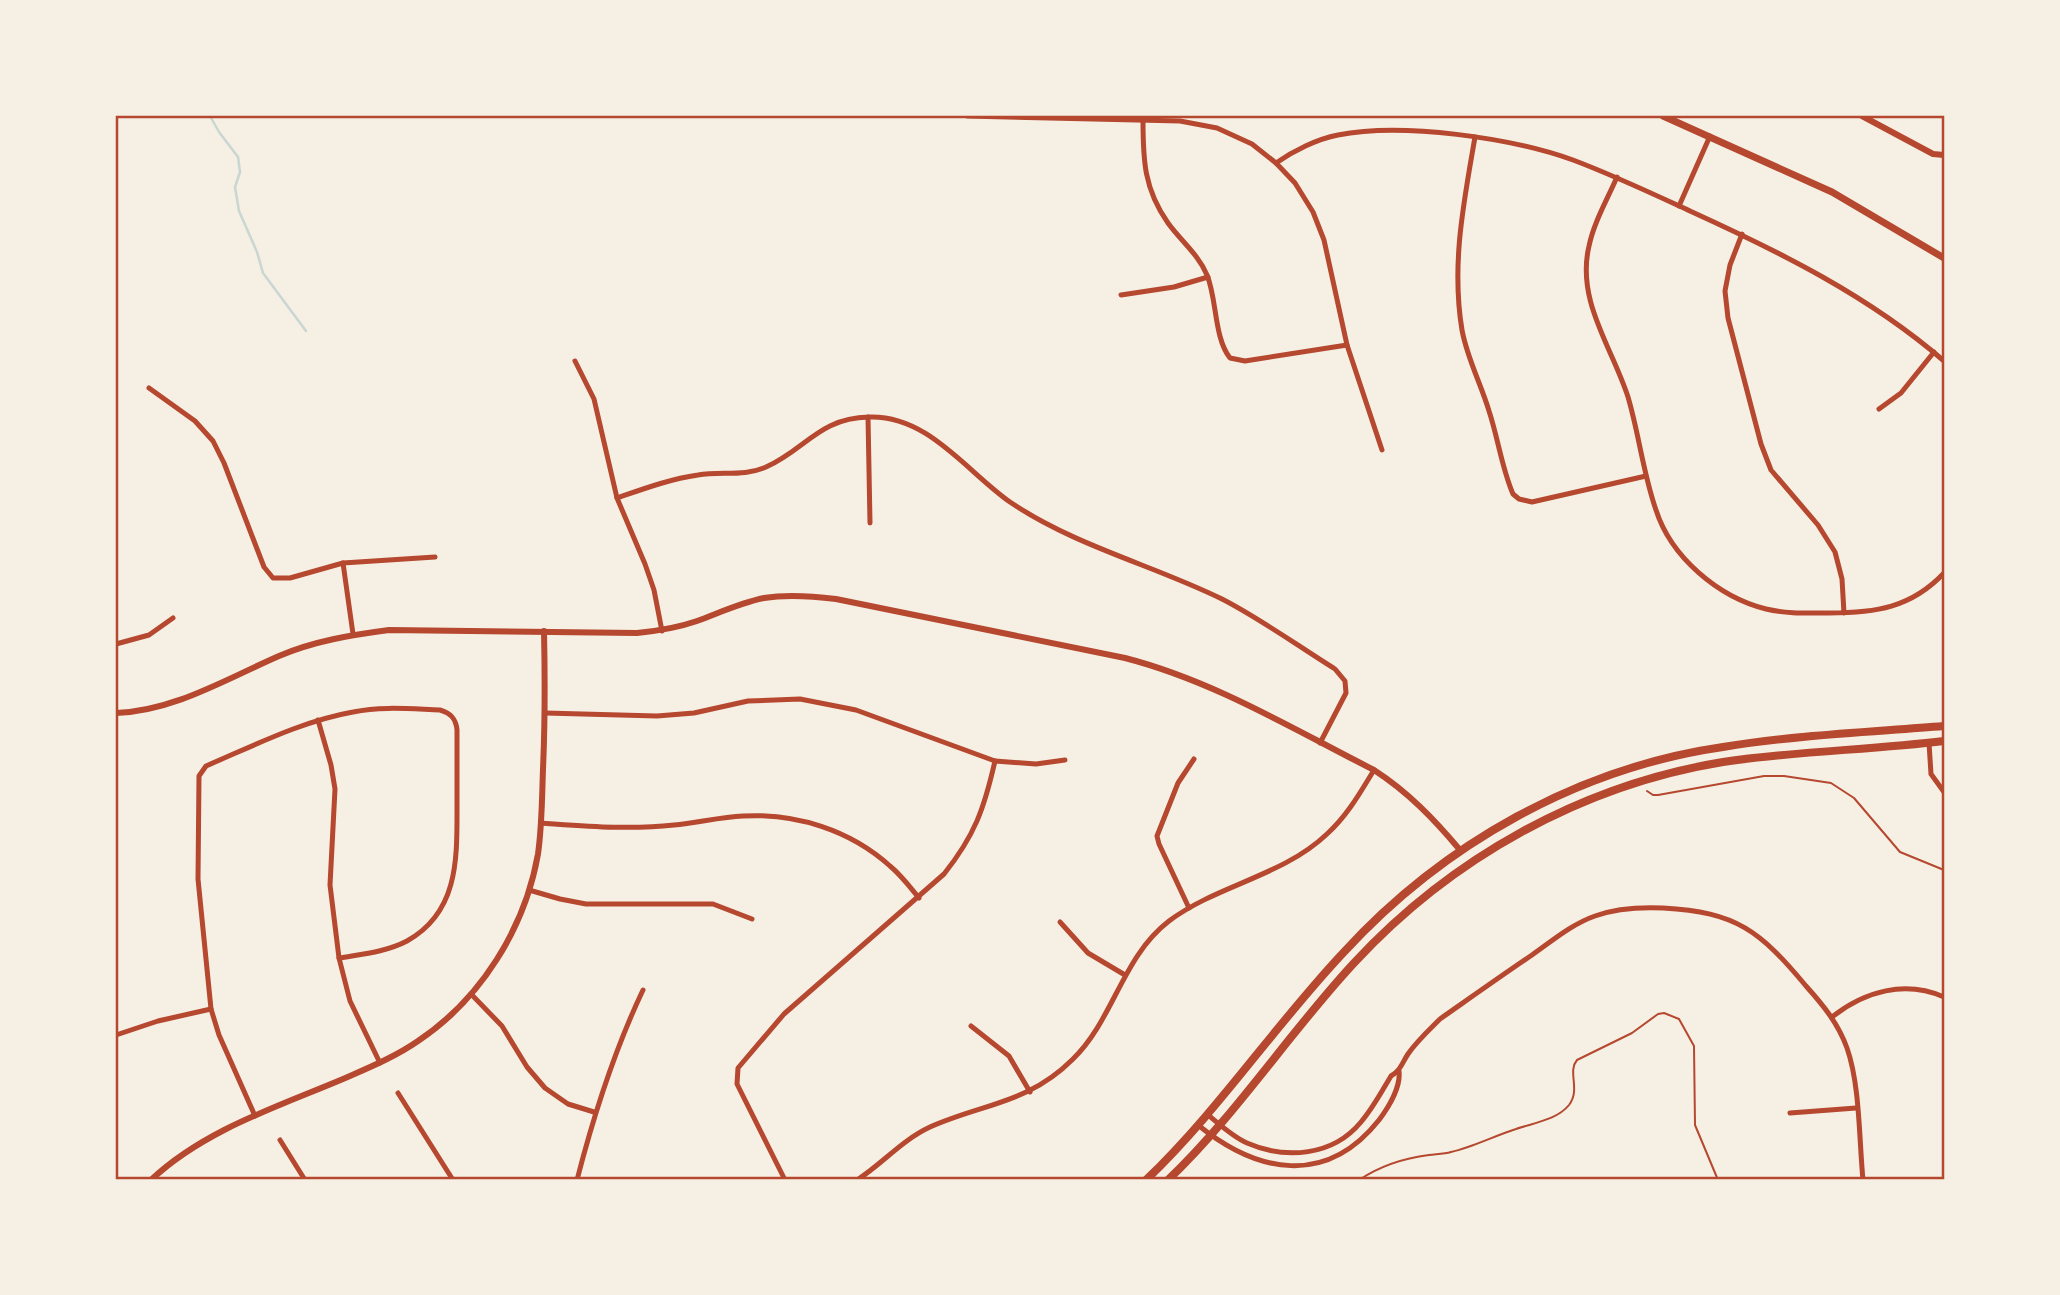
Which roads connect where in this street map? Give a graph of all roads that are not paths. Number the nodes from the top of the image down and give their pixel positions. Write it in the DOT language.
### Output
graph roads {
  1 [pos="967,116"];
  2 [pos="1008,116"];
  3 [pos="1662,116"];
  4 [pos="1862,116"];
  5 [pos="1143,120"];
  6 [pos="1710,136"];
  7 [pos="1475,137"];
  8 [pos="1944,155"];
  9 [pos="1276,163"];
  10 [pos="1616,177"];
  11 [pos="1679,206"];
  12 [pos="1742,234"];
  13 [pos="1944,258"];
  14 [pos="1208,277"];
  15 [pos="1121,295"];
  16 [pos="1347,345"];
  17 [pos="1934,352"];
  18 [pos="575,361"];
  19 [pos="1944,361"];
  20 [pos="149,388"];
  21 [pos="1879,409"];
  22 [pos="868,417"];
  23 [pos="1382,450"];
  24 [pos="1646,475"];
  25 [pos="617,498"];
  26 [pos="870,523"];
  27 [pos="435,557"];
  28 [pos="343,563"];
  29 [pos="1944,573"];
  30 [pos="1844,613"];
  31 [pos="173,618"];
  32 [pos="544,631"];
  33 [pos="662,631"];
  34 [pos="353,634"];
  35 [pos="116,644"];
  36 [pos="116,713"];
  37 [pos="545,713"];
  38 [pos="318,720"];
  39 [pos="1944,726"];
  40 [pos="1944,741"];
  41 [pos="1320,743"];
  42 [pos="1929,743"];
  43 [pos="1194,759"];
  44 [pos="1065,760"];
  45 [pos="995,761"];
  46 [pos="1374,770"];
  47 [pos="1944,792"];
  48 [pos="541,823"];
  49 [pos="1460,850"];
  50 [pos="1470,862"];
  51 [pos="529,890"];
  52 [pos="919,898"];
  53 [pos="1189,908"];
  54 [pos="752,919"];
  55 [pos="1060,922"];
  56 [pos="339,958"];
  57 [pos="1125,975"];
  58 [pos="643,990"];
  59 [pos="471,994"];
  60 [pos="1944,997"];
  61 [pos="211,1009"];
  62 [pos="1832,1017"];
  63 [pos="971,1026"];
  64 [pos="116,1035"];
  65 [pos="380,1063"];
  66 [pos="1399,1071"];
  67 [pos="1030,1091"];
  68 [pos="398,1093"];
  69 [pos="1857,1108"];
  70 [pos="594,1112"];
  71 [pos="1790,1113"];
  72 [pos="1207,1114"];
  73 [pos="255,1117"];
  74 [pos="1220,1124"];
  75 [pos="1198,1125"];
  76 [pos="1211,1135"];
  77 [pos="280,1140"];
  78 [pos="154,1178"];
  79 [pos="304,1180"];
  80 [pos="453,1180"];
  81 [pos="577,1180"];
  82 [pos="785,1180"];
  83 [pos="857,1180"];
  84 [pos="1146,1180"];
  85 [pos="1168,1180"];
  86 [pos="1863,1180"];
  1 -- 2 [label="street"];
  2 -- 5 [label="street"];
  3 -- 6 [label="main road"];
  4 -- 8 [label="street"];
  5 -- 9 [label="street"];
  5 -- 14 [label="street"];
  6 -- 11 [label="street"];
  6 -- 13 [label="main road"];
  7 -- 9 [label="street"];
  7 -- 10 [label="street"];
  7 -- 24 [label="street"];
  9 -- 16 [label="street"];
  10 -- 11 [label="street"];
  10 -- 24 [label="street"];
  11 -- 12 [label="street"];
  12 -- 17 [label="street"];
  12 -- 30 [label="street"];
  14 -- 15 [label="street"];
  14 -- 16 [label="street"];
  16 -- 23 [label="street"];
  17 -- 19 [label="street"];
  17 -- 21 [label="street"];
  18 -- 25 [label="street"];
  20 -- 28 [label="street"];
  22 -- 25 [label="street"];
  22 -- 26 [label="street"];
  22 -- 41 [label="street"];
  24 -- 30 [label="street"];
  25 -- 33 [label="street"];
  27 -- 28 [label="street"];
  28 -- 34 [label="street"];
  29 -- 30 [label="street"];
  31 -- 35 [label="street"];
  32 -- 33 [label="street"];
  32 -- 34 [label="street"];
  32 -- 37 [label="street"];
  33 -- 41 [label="street"];
  34 -- 36 [label="street"];
  37 -- 45 [label="street"];
  37 -- 48 [label="street"];
  38 -- 56 [label="street"];
  38 -- 56 [label="street"];
  38 -- 61 [label="street"];
  39 -- 49 [label="main road"];
  40 -- 42 [label="main road"];
  41 -- 46 [label="street"];
  42 -- 47 [label="street"];
  42 -- 50 [label="main road"];
  43 -- 53 [label="street"];
  44 -- 45 [label="street"];
  45 -- 52 [label="street"];
  46 -- 49 [label="street"];
  46 -- 53 [label="street"];
  48 -- 51 [label="street"];
  48 -- 52 [label="street"];
  49 -- 50 [label="street"];
  49 -- 72 [label="main road"];
  50 -- 74 [label="main road"];
  51 -- 54 [label="street"];
  51 -- 59 [label="street"];
  52 -- 82 [label="street"];
  53 -- 57 [label="street"];
  55 -- 57 [label="street"];
  56 -- 65 [label="street"];
  57 -- 67 [label="street"];
  58 -- 70 [label="street"];
  59 -- 65 [label="street"];
  59 -- 70 [label="street"];
  60 -- 62 [label="street"];
  61 -- 64 [label="street"];
  61 -- 73 [label="street"];
  62 -- 66 [label="street"];
  62 -- 69 [label="street"];
  63 -- 67 [label="street"];
  65 -- 73 [label="street"];
  66 -- 74 [label="street"];
  66 -- 76 [label="street"];
  67 -- 83 [label="street"];
  68 -- 80 [label="street"];
  69 -- 71 [label="street"];
  69 -- 86 [label="street"];
  70 -- 81 [label="street"];
  72 -- 74 [label="street"];
  72 -- 75 [label="main road"];
  73 -- 78 [label="street"];
  74 -- 76 [label="main road"];
  75 -- 76 [label="street"];
  75 -- 84 [label="main road"];
  76 -- 85 [label="main road"];
  77 -- 79 [label="street"];
}
